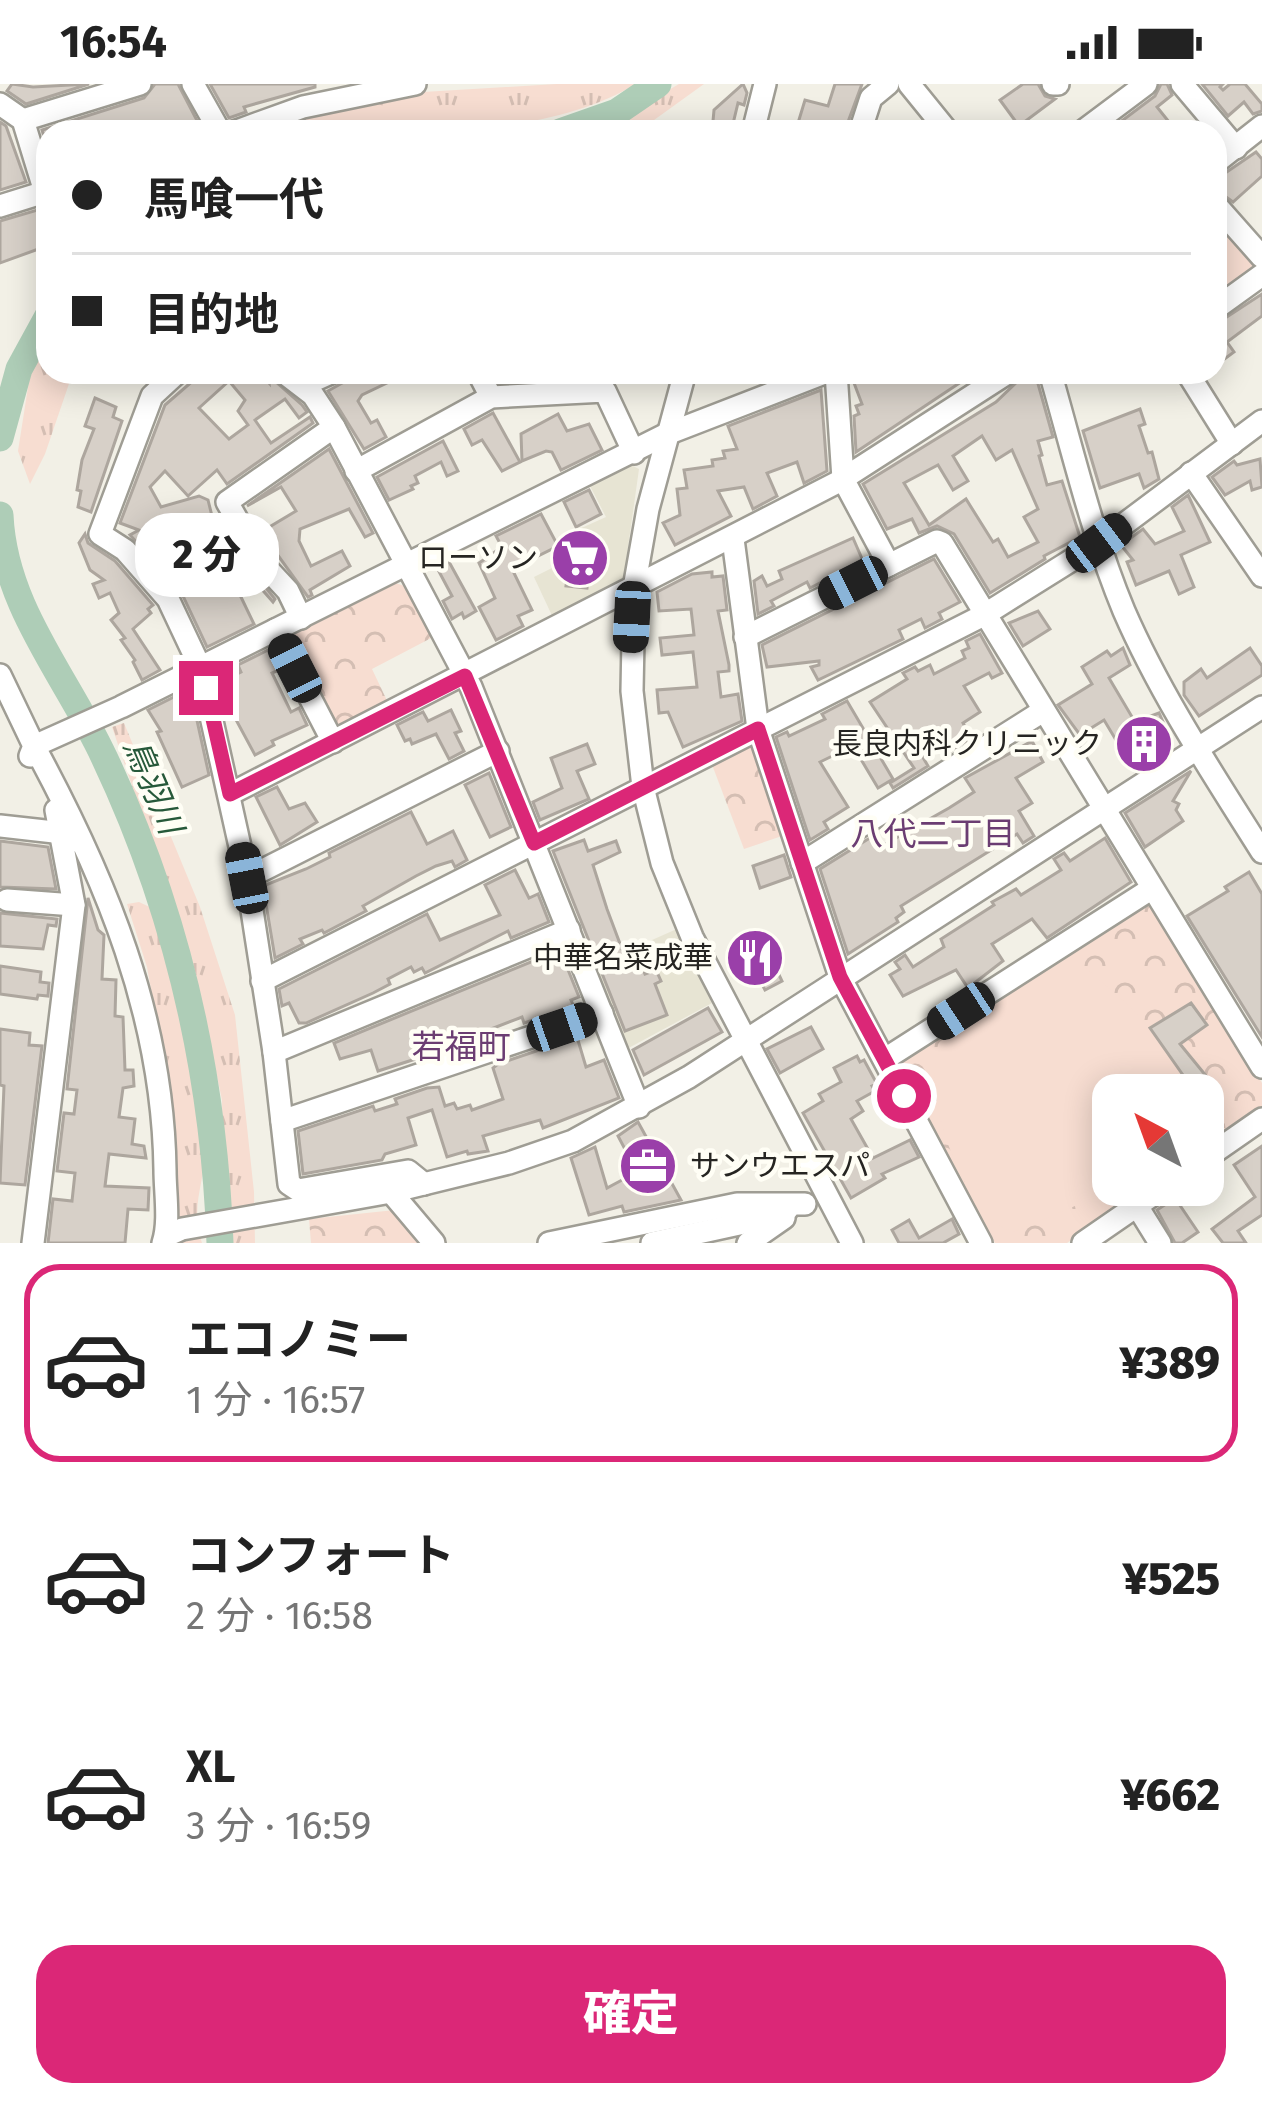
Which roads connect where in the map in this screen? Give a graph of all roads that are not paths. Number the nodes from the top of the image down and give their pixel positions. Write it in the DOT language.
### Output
graph roads {
  1 [pos="140,84"];
  2 [pos="193,84"];
  3 [pos="415,84"];
  4 [pos="765,84"];
  5 [pos="888,84"];
  6 [pos="908,84"];
  7 [pos="1146,84"];
  8 [pos="1182,84"];
  9 [pos="0,104"];
  10 [pos="22,120"];
  11 [pos="213,120"];
  12 [pos="267,120"];
  13 [pos="756,120"];
  14 [pos="864,120"];
  15 [pos="938,120"];
  16 [pos="1098,120"];
  17 [pos="1212,120"];
  18 [pos="1262,126"];
  19 [pos="1227,137"];
  20 [pos="1236,148"];
  21 [pos="1227,154"];
  22 [pos="36,160"];
  23 [pos="36,195"];
  24 [pos="0,206"];
  25 [pos="1227,217"];
  26 [pos="1262,256"];
  27 [pos="1262,274"];
  28 [pos="1227,300"];
  29 [pos="164,384"];
  30 [pos="484,384"];
  31 [pos="682,384"];
  32 [pos="799,384"];
  33 [pos="832,384"];
  34 [pos="990,384"];
  35 [pos="1053,384"];
  36 [pos="1194,384"];
  37 [pos="304,385"];
  38 [pos="491,397"];
  39 [pos="1262,422"];
  40 [pos="334,428"];
  41 [pos="667,434"];
  42 [pos="1232,444"];
  43 [pos="634,453"];
  44 [pos="356,471"];
  45 [pos="1191,473"];
  46 [pos="843,479"];
  47 [pos="733,539"];
  48 [pos="1099,543"];
  49 [pos="408,565"];
  50 [pos="889,565"];
  51 [pos="1262,576"];
  52 [pos="634,588"];
  53 [pos="984,615"];
  54 [pos="301,618"];
  55 [pos="275,630"];
  56 [pos="746,637"];
  57 [pos="200,668"];
  58 [pos="0,675"];
  59 [pos="465,676"];
  60 [pos="1262,707"];
  61 [pos="1042,711"];
  62 [pos="758,729"];
  63 [pos="333,742"];
  64 [pos="36,745"];
  65 [pos="1199,750"];
  66 [pos="498,751"];
  67 [pos="644,787"];
  68 [pos="230,794"];
  69 [pos="1103,812"];
  70 [pos="0,826"];
  71 [pos="63,833"];
  72 [pos="534,843"];
  73 [pos="1262,852"];
  74 [pos="802,863"];
  75 [pos="97,874"];
  76 [pos="247,878"];
  77 [pos="1151,889"];
  78 [pos="8,900"];
  79 [pos="74,905"];
  80 [pos="569,930"];
  81 [pos="840,977"];
  82 [pos="262,981"];
  83 [pos="602,1013"];
  84 [pos="745,1041"];
  85 [pos="274,1052"];
  86 [pos="885,1059"];
  87 [pos="1262,1067"];
  88 [pos="639,1107"];
  89 [pos="1262,1119"];
  90 [pos="282,1121"];
  91 [pos="1224,1145"];
  92 [pos="424,1184"];
  93 [pos="391,1192"];
  94 [pos="814,1197"];
  95 [pos="1137,1206"];
  96 [pos="170,1236"];
  97 [pos="33,1243"];
  98 [pos="434,1243"];
  99 [pos="549,1243"];
  100 [pos="652,1243"];
  101 [pos="748,1243"];
  102 [pos="852,1243"];
  103 [pos="982,1243"];
  104 [pos="1083,1243"];
  105 [pos="1160,1243"];
  1 -- 10 [label="street"];
  2 -- 11 [label="street"];
  3 -- 12 [label="street"];
  4 -- 13 [label="street"];
  5 -- 14 [label="street"];
  6 -- 15 [label="street"];
  7 -- 16 [label="street"];
  8 -- 17 [label="street"];
  9 -- 10 [label="street"];
  10 -- 22 [label="street"];
  18 -- 20 [label="street"];
  19 -- 20 [label="street"];
  20 -- 21 [label="street"];
  23 -- 24 [label="street"];
  25 -- 26 [label="street"];
  27 -- 28 [label="street"];
  29 -- 57 [label="street"];
  30 -- 38 [label="street"];
  31 -- 41 [label="street"];
  32 -- 41 [label="street"];
  33 -- 46 [label="street"];
  34 -- 46 [label="street"];
  35 -- 48 [label="street"];
  36 -- 42 [label="street"];
  37 -- 40 [label="street"];
  38 -- 43 [label="street"];
  38 -- 44 [label="street"];
  39 -- 42 [label="street"];
  40 -- 44 [label="street"];
  40 -- 54 [label="street"];
  41 -- 43 [label="street"];
  41 -- 52 [label="street"];
  42 -- 45 [label="street"];
  43 -- 49 [label="street"];
  44 -- 49 [label="street"];
  45 -- 48 [label="street"];
  45 -- 51 [label="street"];
  46 -- 47 [label="street"];
  46 -- 50 [label="street"];
  47 -- 52 [label="street"];
  47 -- 56 [label="street"];
  48 -- 53 [label="street"];
  48 -- 65 [label="street"];
  49 -- 54 [label="street"];
  49 -- 59 [label="street"];
  50 -- 53 [label="street"];
  50 -- 56 [label="street"];
  52 -- 59 [label="street"];
  52 -- 67 [label="street"];
  53 -- 61 [label="street"];
  53 -- 62 [label="street"];
  54 -- 55 [label="street"];
  55 -- 57 [label="street"];
  55 -- 63 [label="street"];
  56 -- 62 [label="street"];
  57 -- 64 [label="street"];
  57 -- 68 [label="street"];
  58 -- 64 [label="street"];
  59 -- 63 [label="street"];
  59 -- 66 [label="street"];
  60 -- 65 [label="street"];
  61 -- 69 [label="street"];
  61 -- 74 [label="street"];
  62 -- 67 [label="street"];
  62 -- 74 [label="street"];
  63 -- 68 [label="street"];
  64 -- 71 [label="street"];
  64 -- 75 [label="street"];
  65 -- 69 [label="street"];
  65 -- 73 [label="street"];
  66 -- 72 [label="street"];
  66 -- 76 [label="street"];
  67 -- 72 [label="street"];
  67 -- 84 [label="street"];
  68 -- 76 [label="street"];
  69 -- 77 [label="street"];
  69 -- 81 [label="street"];
  70 -- 71 [label="street"];
  71 -- 75 [label="street"];
  71 -- 79 [label="street"];
  72 -- 80 [label="street"];
  72 -- 82 [label="street"];
  74 -- 81 [label="street"];
  75 -- 96 [label="street"];
  76 -- 82 [label="street"];
  77 -- 86 [label="street"];
  77 -- 87 [label="street"];
  78 -- 79 [label="street"];
  79 -- 97 [label="street"];
  80 -- 83 [label="street"];
  80 -- 85 [label="street"];
  81 -- 84 [label="street"];
  81 -- 86 [label="street"];
  82 -- 85 [label="street"];
  83 -- 88 [label="street"];
  83 -- 90 [label="street"];
  84 -- 88 [label="street"];
  84 -- 94 [label="street"];
  85 -- 90 [label="street"];
  86 -- 103 [label="street"];
  88 -- 92 [label="street"];
  89 -- 91 [label="street"];
  90 -- 92 [label="street"];
  92 -- 93 [label="street"];
  93 -- 96 [label="street"];
  93 -- 98 [label="street"];
  94 -- 99 [label="street"];
  94 -- 100 [label="street"];
  94 -- 101 [label="street"];
  94 -- 102 [label="street"];
  95 -- 104 [label="street"];
  95 -- 105 [label="street"];
}
